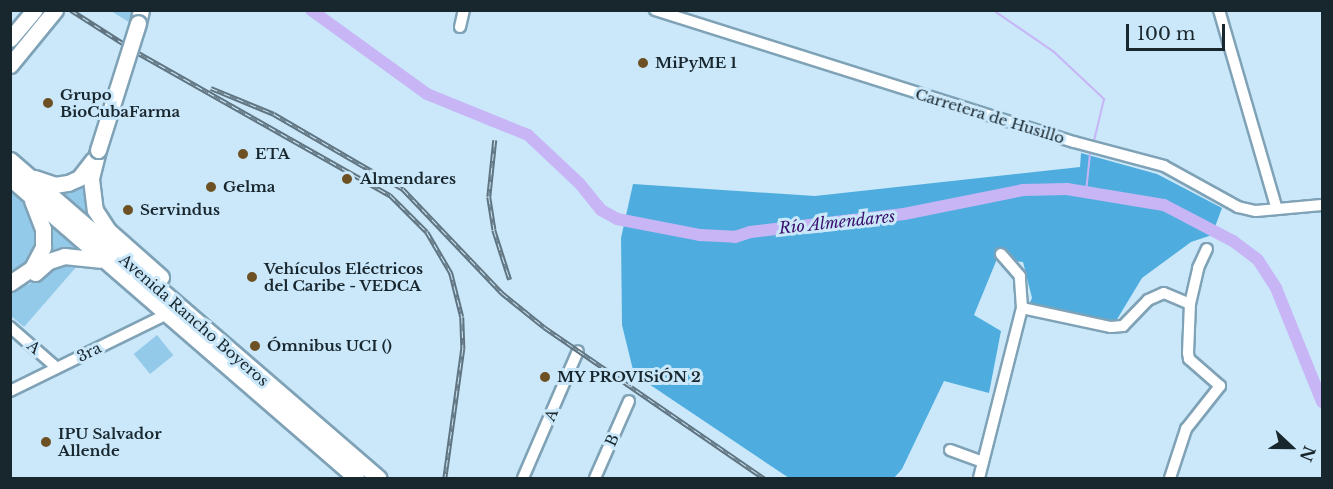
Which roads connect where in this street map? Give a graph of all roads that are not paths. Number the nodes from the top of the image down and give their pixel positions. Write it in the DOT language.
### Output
graph roads {
  1 [pos="34,10"];
  2 [pos="55,10"];
  3 [pos="464,10"];
  4 [pos="655,10"];
  5 [pos="1225,10"];
  6 [pos="139,15"];
  7 [pos="1220,16"];
  8 [pos="460,27"];
  9 [pos="10,39"];
  10 [pos="10,65"];
  11 [pos="98,150"];
  12 [pos="13,171"];
  13 [pos="1323,205"];
  14 [pos="1277,209"];
  15 [pos="1208,249"];
  16 [pos="1000,254"];
  17 [pos="105,262"];
  18 [pos="10,284"];
  19 [pos="1190,304"];
  20 [pos="1022,308"];
  21 [pos="167,314"];
  22 [pos="10,327"];
  23 [pos="578,351"];
  24 [pos="57,368"];
  25 [pos="10,391"];
  26 [pos="629,401"];
  27 [pos="289,403"];
  28 [pos="950,450"];
  29 [pos="983,462"];
  30 [pos="356,478"];
  31 [pos="379,478"];
  32 [pos="523,478"];
  33 [pos="595,478"];
  34 [pos="979,478"];
  35 [pos="1170,478"];
  1 -- 9 [label="highway"];
  2 -- 10 [label="highway"];
  3 -- 8 [label="street"];
  4 -- 14 [label="street, Carretera de Husillo"];
  5 -- 7 [label="street"];
  6 -- 11 [label="highway, bridge"];
  7 -- 14 [label="street"];
  11 -- 12 [label="highway"];
  11 -- 27 [label="highway"];
  12 -- 17 [label="highway, Avenida Rancho Boyeros"];
  12 -- 18 [label="highway"];
  12 -- 27 [label="highway, Avenida Rancho Boyeros"];
  13 -- 14 [label="street, Carretera de Husillo"];
  15 -- 19 [label="street"];
  16 -- 20 [label="street"];
  17 -- 18 [label="highway"];
  17 -- 21 [label="highway, Avenida Rancho Boyeros"];
  19 -- 20 [label="street"];
  19 -- 35 [label="street"];
  20 -- 29 [label="street"];
  21 -- 24 [label="street, 3ra"];
  21 -- 30 [label="highway, Avenida Rancho Boyeros"];
  22 -- 24 [label="street, A"];
  23 -- 32 [label="street, A"];
  24 -- 25 [label="street, 3ra"];
  26 -- 33 [label="street, B"];
  27 -- 31 [label="highway, Avenida Rancho Boyeros"];
  28 -- 29 [label="street"];
  29 -- 34 [label="street"];
}
